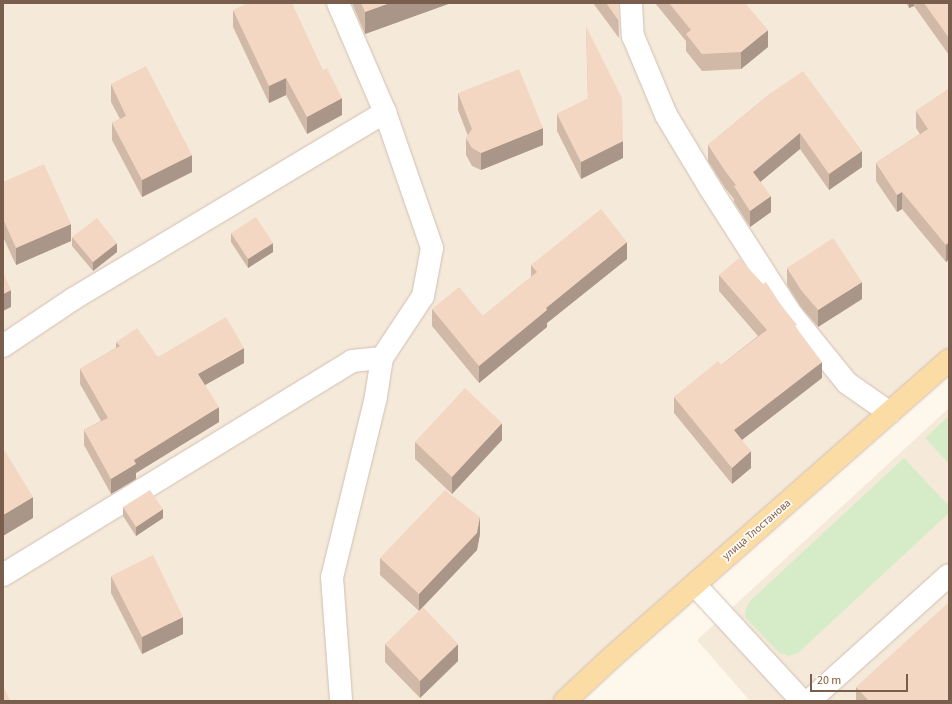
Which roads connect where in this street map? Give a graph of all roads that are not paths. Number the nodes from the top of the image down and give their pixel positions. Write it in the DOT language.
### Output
graph roads {
  1 [pos="338,3"];
  2 [pos="631,3"];
  3 [pos="385,112"];
  4 [pos="3,346"];
  5 [pos="382,358"];
  6 [pos="949,360"];
  7 [pos="890,414"];
  8 [pos="3,575"];
  9 [pos="949,575"];
  10 [pos="695,585"];
  11 [pos="341,701"];
  12 [pos="565,701"];
  13 [pos="802,701"];
  14 [pos="809,701"];
  1 -- 3 [label="lane"];
  2 -- 7 [label="lane"];
  3 -- 4 [label="lane"];
  3 -- 5 [label="lane"];
  5 -- 8 [label="lane"];
  5 -- 11 [label="lane"];
  6 -- 7 [label="main road, улица Тлостанова"];
  7 -- 10 [label="main road, улица Тлостанова"];
  9 -- 14 [label="lane"];
  10 -- 12 [label="main road, улица Тлостанова"];
  10 -- 13 [label="lane"];
}
